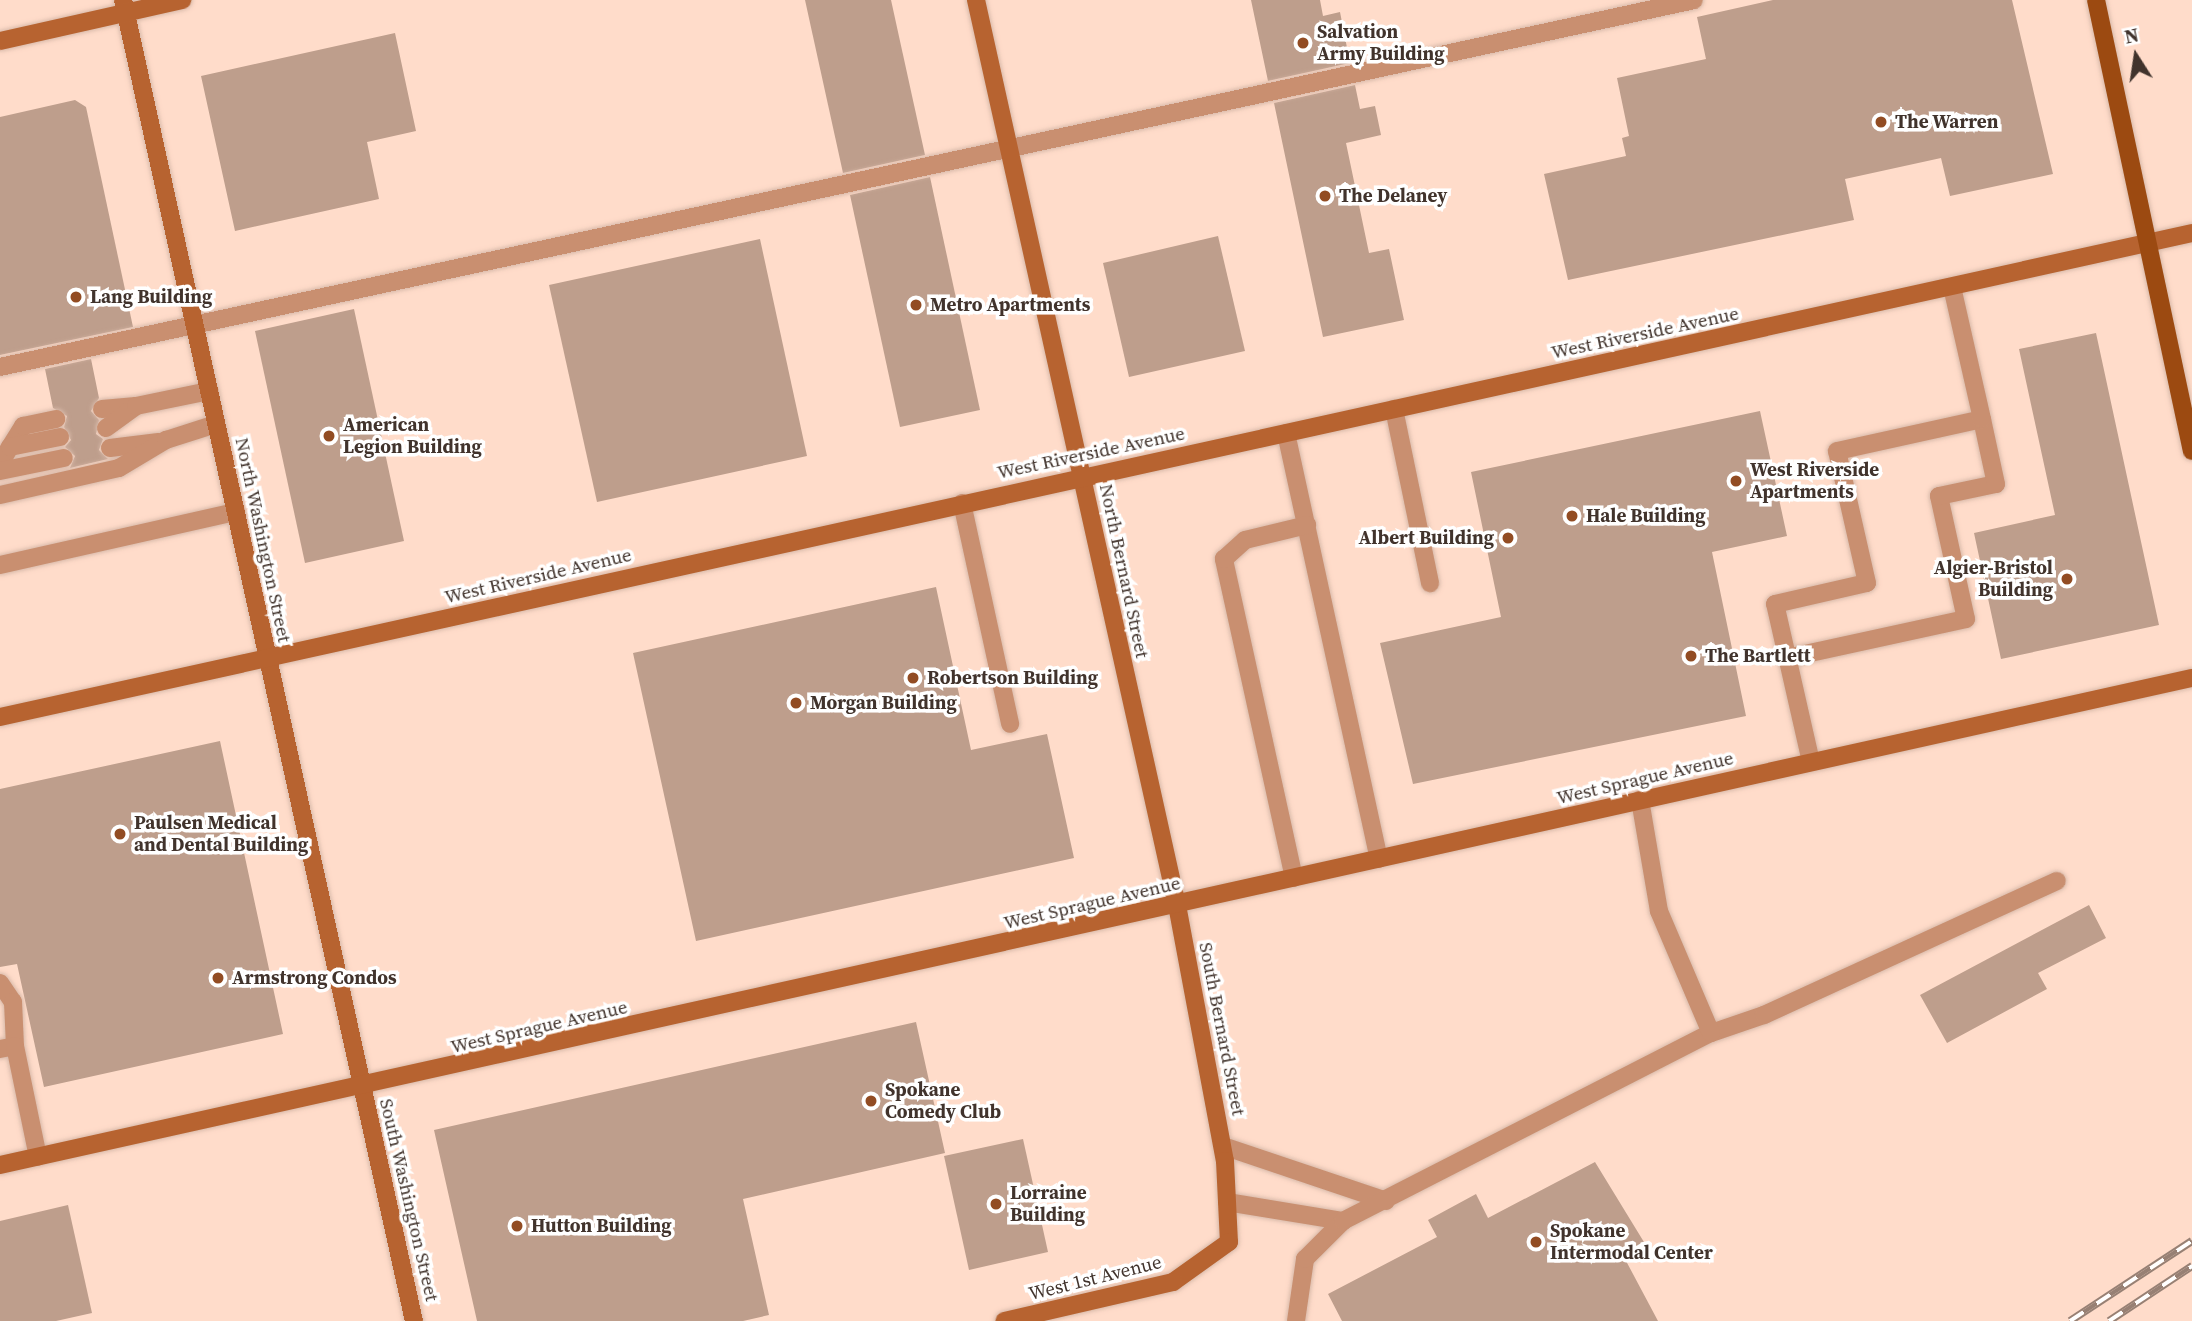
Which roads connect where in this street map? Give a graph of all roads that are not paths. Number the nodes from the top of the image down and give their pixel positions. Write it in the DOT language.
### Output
graph roads {
  1 [pos="182,0"];
  2 [pos="976,0"];
  3 [pos="1694,0"];
  4 [pos="2096,0"];
  5 [pos="124,6"];
  6 [pos="0,40"];
  7 [pos="1010,152"];
  8 [pos="2192,233"];
  9 [pos="2150,242"];
  10 [pos="1952,286"];
  11 [pos="194,326"];
  12 [pos="0,368"];
  13 [pos="209,391"];
  14 [pos="136,406"];
  15 [pos="102,409"];
  16 [pos="1394,409"];
  17 [pos="56,419"];
  18 [pos="1982,419"];
  19 [pos="216,424"];
  20 [pos="106,428"];
  21 [pos="1286,433"];
  22 [pos="60,437"];
  23 [pos="161,442"];
  24 [pos="10,447"];
  25 [pos="110,448"];
  26 [pos="2192,451"];
  27 [pos="64,458"];
  28 [pos="0,464"];
  29 [pos="0,471"];
  30 [pos="1082,476"];
  31 [pos="0,495"];
  32 [pos="962,503"];
  33 [pos="236,512"];
  34 [pos="1307,525"];
  35 [pos="0,565"];
  36 [pos="1430,583"];
  37 [pos="1787,658"];
  38 [pos="267,659"];
  39 [pos="2192,678"];
  40 [pos="0,717"];
  41 [pos="1010,724"];
  42 [pos="1811,762"];
  43 [pos="1640,800"];
  44 [pos="1378,859"];
  45 [pos="1294,878"];
  46 [pos="2057,881"];
  47 [pos="1177,905"];
  48 [pos="0,984"];
  49 [pos="0,1017"];
  50 [pos="1711,1033"];
  51 [pos="8,1047"];
  52 [pos="363,1088"];
  53 [pos="1224,1154"];
  54 [pos="38,1157"];
  55 [pos="0,1165"];
  56 [pos="1386,1200"];
  57 [pos="1227,1202"];
  58 [pos="1343,1221"];
  59 [pos="414,1321"];
  60 [pos="1004,1321"];
  61 [pos="1297,1321"];
  1 -- 5 [label="main road"];
  2 -- 7 [label="main road, North Bernard Street"];
  3 -- 7 [label="lane"];
  4 -- 9 [label="main road"];
  5 -- 6 [label="main road"];
  5 -- 11 [label="main road, North Washington Street"];
  7 -- 11 [label="lane"];
  7 -- 30 [label="main road, North Bernard Street"];
  8 -- 9 [label="main road, West Riverside Avenue"];
  9 -- 10 [label="main road, West Riverside Avenue"];
  9 -- 26 [label="main road"];
  10 -- 16 [label="main road, West Riverside Avenue"];
  10 -- 18 [label="lane"];
  11 -- 12 [label="lane"];
  11 -- 13 [label="main road, North Washington Street"];
  13 -- 14 [label="lane"];
  13 -- 19 [label="main road, North Washington Street"];
  14 -- 15 [label="lane"];
  14 -- 20 [label="lane"];
  16 -- 21 [label="main road, West Riverside Avenue"];
  16 -- 36 [label="lane"];
  17 -- 24 [label="lane"];
  18 -- 37 [label="lane"];
  18 -- 37 [label="lane"];
  19 -- 23 [label="lane"];
  19 -- 33 [label="main road, North Washington Street"];
  21 -- 30 [label="main road, West Riverside Avenue"];
  21 -- 34 [label="lane"];
  22 -- 24 [label="lane"];
  23 -- 25 [label="lane"];
  23 -- 31 [label="lane"];
  24 -- 28 [label="lane"];
  27 -- 29 [label="lane"];
  30 -- 32 [label="main road, West Riverside Avenue"];
  30 -- 47 [label="main road, North Bernard Street"];
  32 -- 38 [label="main road, West Riverside Avenue"];
  32 -- 41 [label="lane"];
  33 -- 35 [label="lane"];
  33 -- 38 [label="main road, North Washington Street"];
  34 -- 44 [label="lane"];
  34 -- 45 [label="lane"];
  37 -- 42 [label="lane"];
  38 -- 40 [label="main road, West Riverside Avenue"];
  38 -- 52 [label="main road, North Washington Street"];
  39 -- 42 [label="main road, West Sprague Avenue"];
  42 -- 43 [label="main road, West Sprague Avenue"];
  43 -- 44 [label="main road, West Sprague Avenue"];
  43 -- 50 [label="lane"];
  44 -- 45 [label="main road, West Sprague Avenue"];
  45 -- 47 [label="main road, West Sprague Avenue"];
  46 -- 50 [label="lane"];
  47 -- 52 [label="main road, West Sprague Avenue"];
  47 -- 53 [label="main road, South Bernard Street"];
  48 -- 51 [label="lane"];
  49 -- 51 [label="lane"];
  50 -- 56 [label="lane"];
  51 -- 54 [label="lane"];
  52 -- 54 [label="main road, West Sprague Avenue"];
  52 -- 59 [label="main road, South Washington Street"];
  53 -- 56 [label="lane"];
  53 -- 57 [label="main road, West 1st Avenue"];
  54 -- 55 [label="main road, West Sprague Avenue"];
  56 -- 58 [label="lane"];
  57 -- 58 [label="lane"];
  57 -- 60 [label="main road, West 1st Avenue"];
  58 -- 61 [label="lane"];
}
